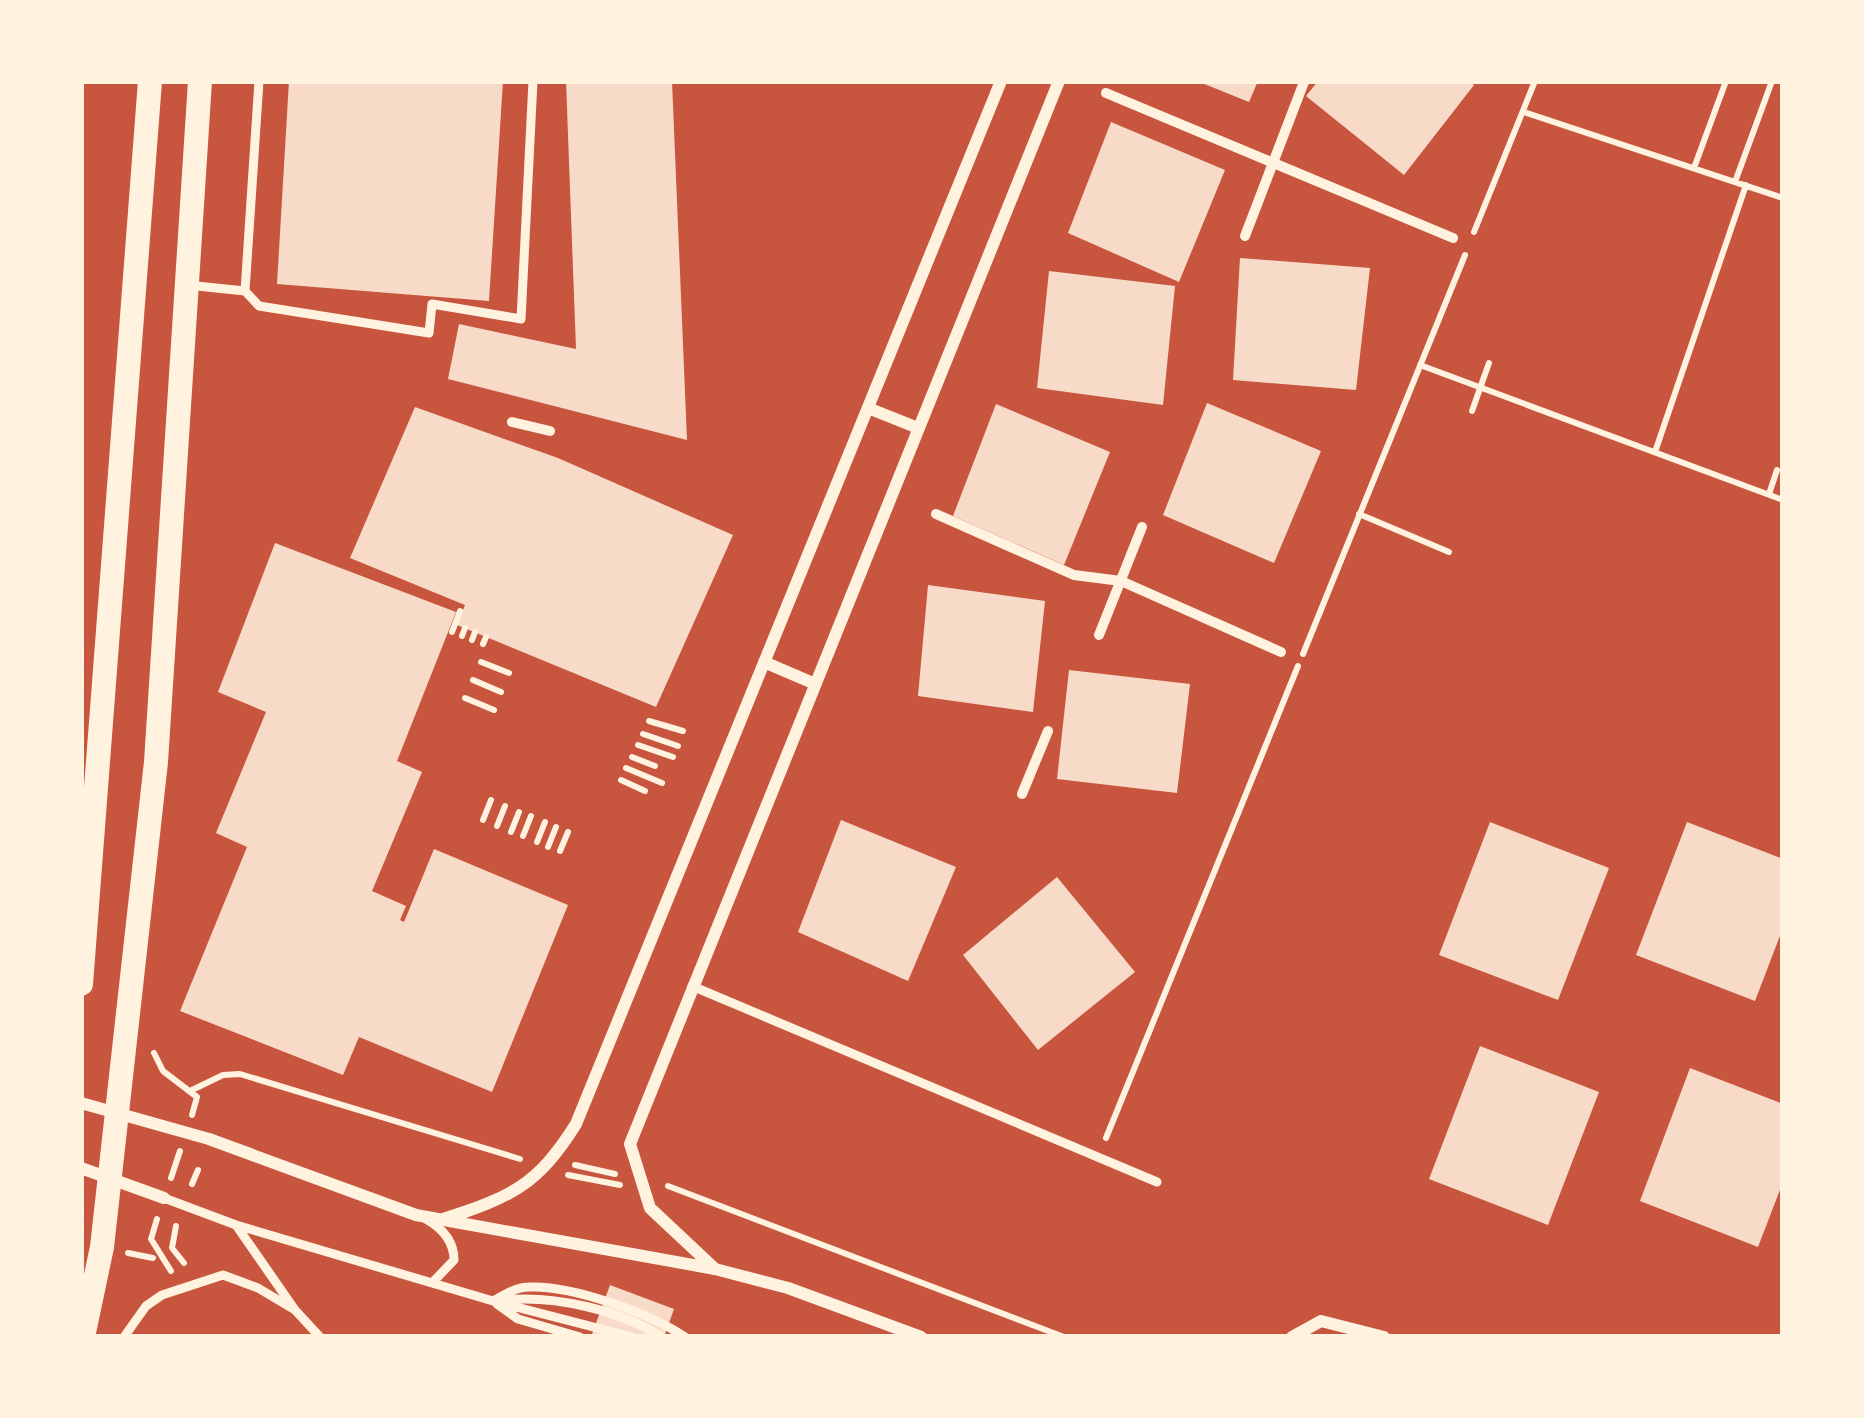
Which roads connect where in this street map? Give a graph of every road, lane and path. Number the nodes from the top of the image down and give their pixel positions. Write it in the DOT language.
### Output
graph roads {
  1 [pos="150,81"];
  2 [pos="200,81"];
  3 [pos="259,81"];
  4 [pos="533,81"];
  5 [pos="1000,81"];
  6 [pos="1059,81"];
  7 [pos="1535,81"];
  8 [pos="1726,81"];
  9 [pos="1772,81"];
  10 [pos="1302,87"];
  11 [pos="1106,93"];
  12 [pos="1523,112"];
  13 [pos="1273,163"];
  14 [pos="1694,168"];
  15 [pos="1735,182"];
  16 [pos="1746,185"];
  17 [pos="1783,198"];
  18 [pos="1248,230"];
  19 [pos="1453,238"];
  20 [pos="187,285"];
  21 [pos="245,291"];
  22 [pos="1490,363"];
  23 [pos="1420,365"];
  24 [pos="1480,388"];
  25 [pos="868,408"];
  26 [pos="1472,411"];
  27 [pos="512,422"];
  28 [pos="918,428"];
  29 [pos="550,431"];
  30 [pos="1655,452"];
  31 [pos="1777,470"];
  32 [pos="1768,494"];
  33 [pos="1783,500"];
  34 [pos="936,514"];
  35 [pos="1359,514"];
  36 [pos="1141,531"];
  37 [pos="1449,552"];
  38 [pos="1121,581"];
  39 [pos="460,611"];
  40 [pos="1101,630"];
  41 [pos="452,632"];
  42 [pos="1281,652"];
  43 [pos="481,662"];
  44 [pos="764,662"];
  45 [pos="509,673"];
  46 [pos="473,680"];
  47 [pos="813,683"];
  48 [pos="501,692"];
  49 [pos="466,698"];
  50 [pos="494,710"];
  51 [pos="650,721"];
  52 [pos="683,731"];
  53 [pos="643,734"];
  54 [pos="1047,734"];
  55 [pos="638,745"];
  56 [pos="678,746"];
  57 [pos="632,757"];
  58 [pos="673,757"];
  59 [pos="655,766"];
  60 [pos="626,768"];
  61 [pos="621,780"];
  62 [pos="662,783"];
  63 [pos="645,790"];
  64 [pos="1022,794"];
  65 [pos="491,800"];
  66 [pos="505,806"];
  67 [pos="519,812"];
  68 [pos="531,816"];
  69 [pos="483,820"];
  70 [pos="545,822"];
  71 [pos="497,826"];
  72 [pos="556,827"];
  73 [pos="511,832"];
  74 [pos="568,832"];
  75 [pos="523,836"];
  76 [pos="537,842"];
  77 [pos="548,847"];
  78 [pos="560,851"];
  79 [pos="81,984"];
  80 [pos="692,986"];
  81 [pos="192,1090"];
  82 [pos="81,1103"];
  83 [pos="119,1112"];
  84 [pos="1098,1158"];
  85 [pos="512,1159"];
  86 [pos="176,1161"];
  87 [pos="566,1163"];
  88 [pos="81,1168"];
  89 [pos="198,1170"];
  90 [pos="559,1174"];
  91 [pos="624,1176"];
  92 [pos="171,1177"];
  93 [pos="110,1179"];
  94 [pos="652,1182"];
  95 [pos="1157,1182"];
  96 [pos="192,1184"];
  97 [pos="627,1186"];
  98 [pos="164,1198"];
  99 [pos="416,1215"];
  100 [pos="442,1219"];
  101 [pos="157,1220"];
  102 [pos="236,1225"];
  103 [pos="176,1226"];
  104 [pos="124,1252"];
  105 [pos="153,1258"];
  106 [pos="184,1263"];
  107 [pos="170,1268"];
  108 [pos="715,1269"];
  109 [pos="432,1282"];
  110 [pos="493,1301"];
  111 [pos="295,1310"];
  112 [pos="880,1322"];
  113 [pos="83,1337"];
  114 [pos="124,1337"];
  115 [pos="320,1337"];
  116 [pos="580,1337"];
  117 [pos="632,1337"];
  118 [pos="662,1337"];
  119 [pos="685,1337"];
  120 [pos="888,1337"];
  121 [pos="920,1337"];
  122 [pos="1064,1337"];
  123 [pos="1292,1337"];
  124 [pos="1384,1337"];
  1 -- 79 [label="main road"];
  2 -- 20 [label="main road"];
  3 -- 21 [label="lane"];
  4 -- 21 [label="lane"];
  5 -- 25 [label="street"];
  6 -- 28 [label="street"];
  7 -- 12 [label="path"];
  8 -- 14 [label="path"];
  9 -- 15 [label="path"];
  10 -- 13 [label="street"];
  11 -- 13 [label="street"];
  12 -- 14 [label="path"];
  12 -- 23 [label="path"];
  13 -- 18 [label="street"];
  13 -- 19 [label="street"];
  14 -- 15 [label="path"];
  15 -- 16 [label="path"];
  16 -- 17 [label="path"];
  16 -- 30 [label="path"];
  20 -- 21 [label="lane"];
  20 -- 83 [label="main road"];
  22 -- 24 [label="path"];
  23 -- 24 [label="path"];
  23 -- 35 [label="path"];
  24 -- 26 [label="path"];
  24 -- 30 [label="path"];
  25 -- 28 [label="street"];
  25 -- 44 [label="street"];
  27 -- 29 [label="street"];
  28 -- 47 [label="street"];
  30 -- 32 [label="path"];
  31 -- 32 [label="path"];
  32 -- 33 [label="path"];
  34 -- 38 [label="street"];
  35 -- 37 [label="path"];
  35 -- 84 [label="path"];
  36 -- 38 [label="street"];
  38 -- 40 [label="street"];
  38 -- 42 [label="street"];
  39 -- 41 [label="path"];
  43 -- 45 [label="path"];
  44 -- 47 [label="street"];
  44 -- 100 [label="street"];
  46 -- 48 [label="path"];
  47 -- 80 [label="street"];
  49 -- 50 [label="path"];
  51 -- 52 [label="path"];
  53 -- 56 [label="path"];
  54 -- 64 [label="street"];
  55 -- 58 [label="path"];
  57 -- 59 [label="path"];
  60 -- 62 [label="path"];
  61 -- 63 [label="path"];
  65 -- 69 [label="path"];
  66 -- 71 [label="path"];
  67 -- 73 [label="path"];
  68 -- 75 [label="path"];
  70 -- 76 [label="path"];
  72 -- 77 [label="path"];
  74 -- 78 [label="path"];
  80 -- 84 [label="lane"];
  80 -- 108 [label="street"];
  81 -- 85 [label="path"];
  82 -- 83 [label="street"];
  83 -- 93 [label="main road"];
  83 -- 99 [label="street"];
  84 -- 95 [label="lane"];
  86 -- 92 [label="path"];
  87 -- 91 [label="path"];
  88 -- 93 [label="street"];
  89 -- 96 [label="path"];
  90 -- 97 [label="path"];
  93 -- 98 [label="street"];
  93 -- 113 [label="main road"];
  94 -- 122 [label="path"];
  98 -- 102 [label="lane"];
  99 -- 100 [label="street"];
  99 -- 109 [label="lane"];
  100 -- 108 [label="street"];
  101 -- 107 [label="path"];
  102 -- 109 [label="lane"];
  102 -- 111 [label="lane"];
  103 -- 106 [label="path"];
  104 -- 105 [label="path"];
  108 -- 112 [label="street"];
  109 -- 110 [label="lane"];
  110 -- 116 [label="lane"];
  110 -- 117 [label="lane"];
  110 -- 118 [label="lane"];
  110 -- 119 [label="lane"];
  111 -- 114 [label="lane"];
  111 -- 115 [label="lane"];
  112 -- 120 [label="lane"];
  112 -- 121 [label="street"];
  123 -- 124 [label="street"];
}
